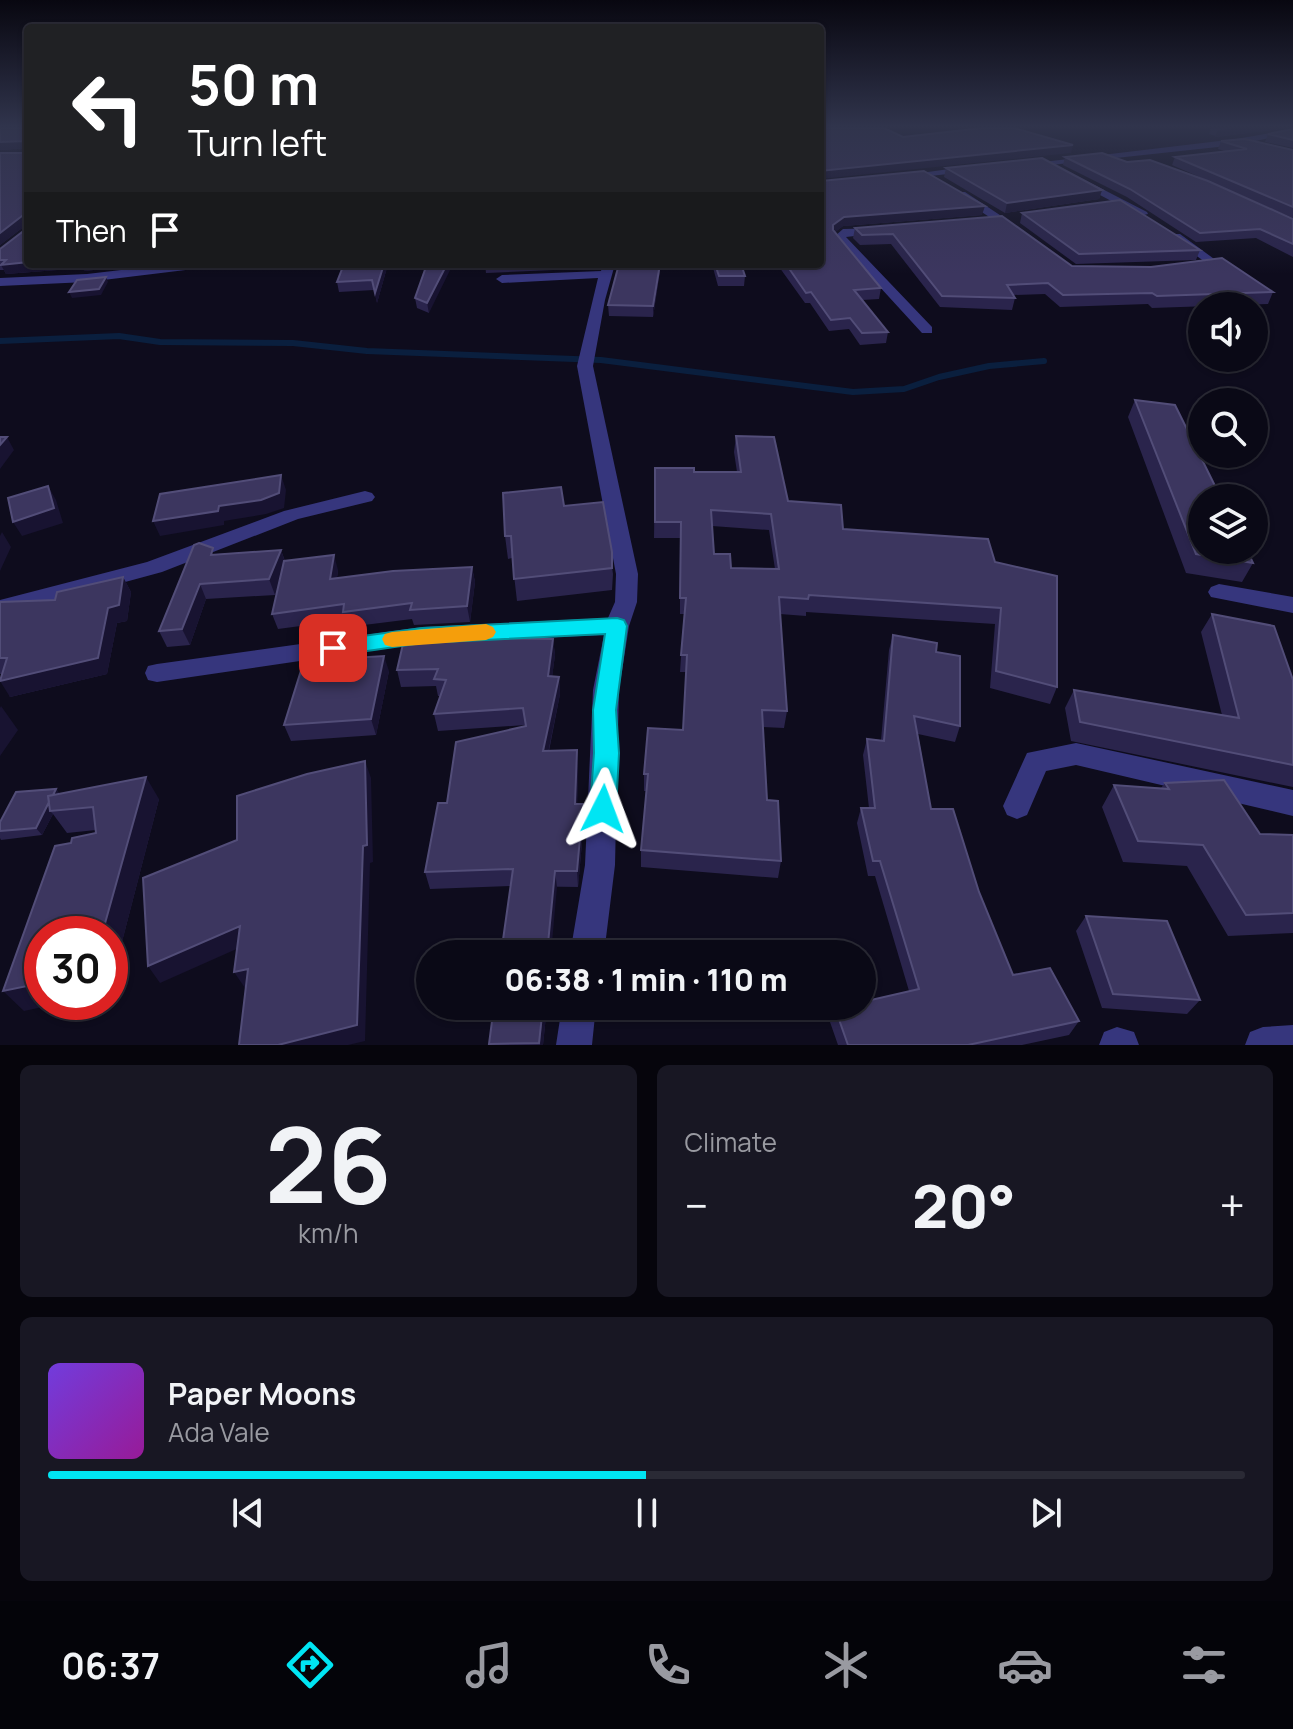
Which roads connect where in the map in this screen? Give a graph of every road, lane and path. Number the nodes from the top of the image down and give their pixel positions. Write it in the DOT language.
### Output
graph roads {
  1 [pos="909,176"];
  2 [pos="929,176"];
  3 [pos="1070,176"];
  4 [pos="897,177"];
  5 [pos="1122,202"];
  6 [pos="1101,205"];
  7 [pos="1017,217"];
  8 [pos="1002,219"];
  9 [pos="980,223"];
  10 [pos="900,229"];
  11 [pos="1026,238"];
  12 [pos="169,268"];
  13 [pos="607,269"];
  14 [pos="1184,269"];
  15 [pos="502,279"];
  16 [pos="0,282"];
  17 [pos="927,330"];
  18 [pos="365,497"];
  19 [pos="1219,592"];
  20 [pos="1293,605"];
  21 [pos="0,608"];
  22 [pos="617,626"];
  23 [pos="157,673"];
  24 [pos="1293,803"];
  25 [pos="1017,806"];
  26 [pos="589,940"];
  27 [pos="577,1020"];
  28 [pos="1293,1043"];
  29 [pos="574,1045"];
  30 [pos="1263,1045"];
  1 -- 4 [label="street"];
  2 -- 8 [label="street"];
  3 -- 5 [label="street"];
  5 -- 6 [label="street"];
  5 -- 14 [label="street"];
  7 -- 8 [label="street"];
  8 -- 9 [label="street"];
  8 -- 11 [label="street"];
  10 -- 17 [label="street"];
  12 -- 16 [label="street"];
  13 -- 15 [label="street"];
  13 -- 22 [label="street"];
  18 -- 21 [label="street"];
  19 -- 20 [label="street"];
  22 -- 23 [label="street"];
  22 -- 26 [label="street"];
  24 -- 25 [label="street"];
  27 -- 29 [label="street"];
  28 -- 30 [label="street"];
}
